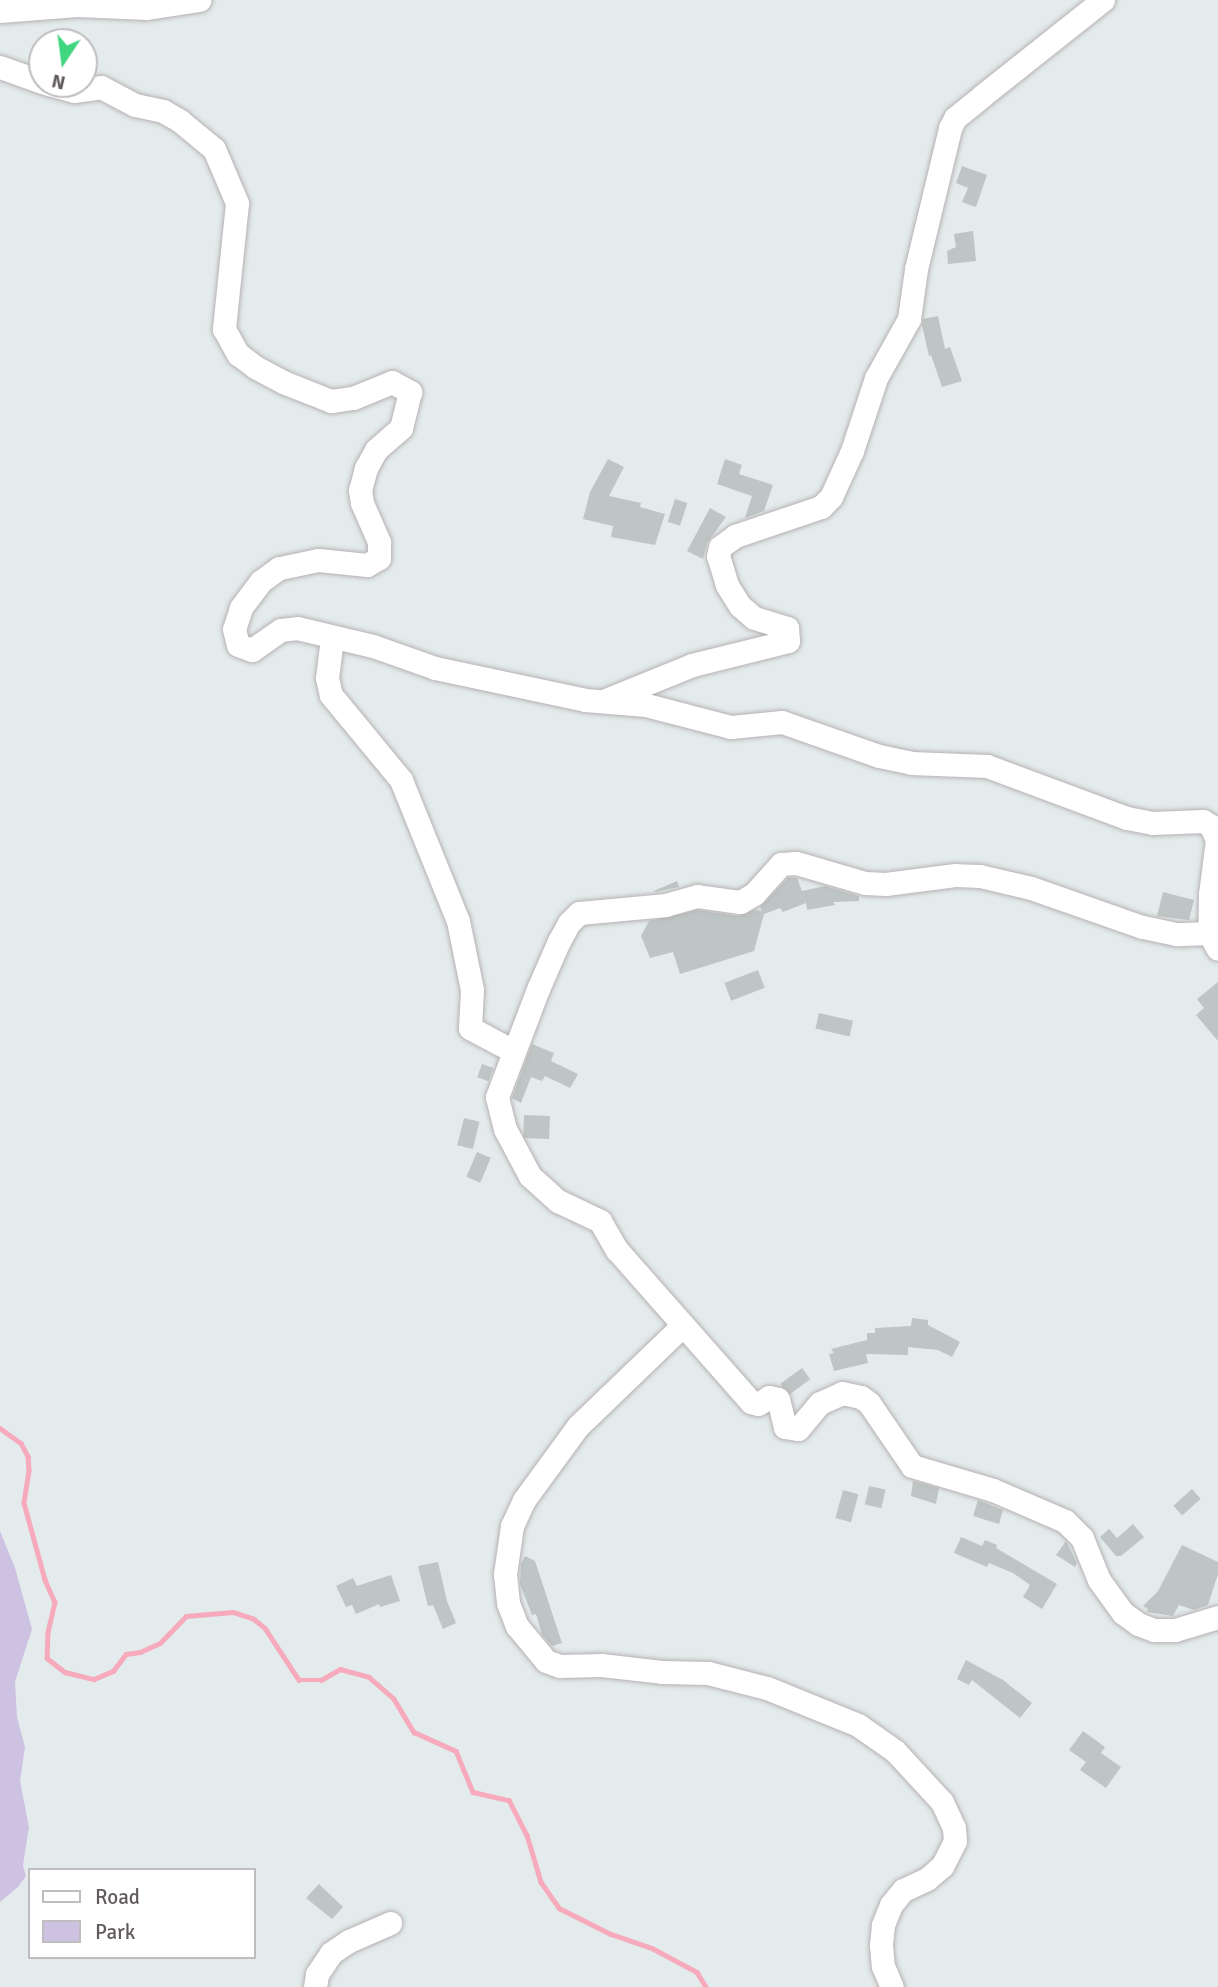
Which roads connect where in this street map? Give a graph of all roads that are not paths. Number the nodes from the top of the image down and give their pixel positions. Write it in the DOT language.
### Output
graph roads {
  1 [pos="199,0"];
  2 [pos="1103,0"];
  3 [pos="0,11"];
  4 [pos="0,66"];
  5 [pos="28,77"];
  6 [pos="98,87"];
  7 [pos="332,638"];
  8 [pos="603,702"];
  9 [pos="1214,941"];
  10 [pos="513,1051"];
  11 [pos="682,1326"];
  12 [pos="1218,1617"];
  13 [pos="390,1923"];
  14 [pos="315,1987"];
  15 [pos="892,1987"];
  1 -- 3 [label="street"];
  2 -- 8 [label="street"];
  4 -- 5 [label="street"];
  6 -- 7 [label="street"];
  7 -- 8 [label="street"];
  7 -- 10 [label="street"];
  8 -- 9 [label="street"];
  9 -- 10 [label="street"];
  10 -- 11 [label="street"];
  11 -- 12 [label="street"];
  11 -- 15 [label="street"];
  13 -- 14 [label="street"];
}
